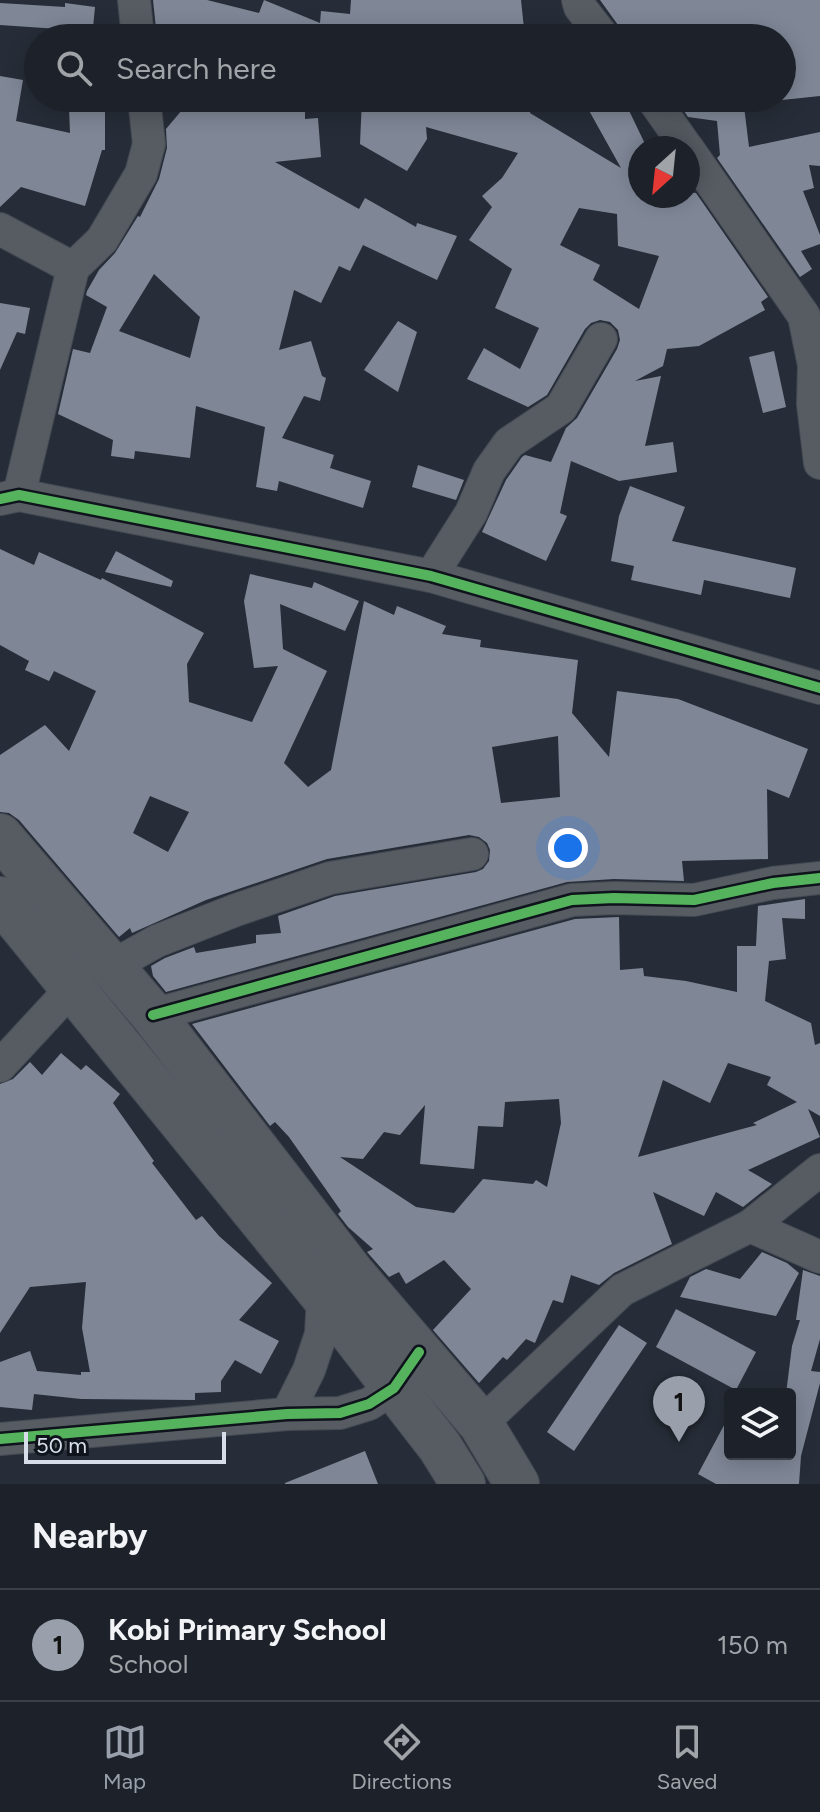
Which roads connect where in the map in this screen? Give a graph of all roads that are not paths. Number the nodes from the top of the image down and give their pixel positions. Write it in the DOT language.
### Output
graph roads {
  1 [pos="134,0"];
  2 [pos="578,0"];
  3 [pos="137,24"];
  4 [pos="593,24"];
  5 [pos="146,112"];
  6 [pos="662,112"];
  7 [pos="679,136"];
  8 [pos="700,165"];
  9 [pos="0,229"];
  10 [pos="73,268"];
  11 [pos="601,339"];
  12 [pos="820,463"];
  13 [pos="10,497"];
  14 [pos="431,576"];
  15 [pos="820,688"];
  16 [pos="0,836"];
  17 [pos="472,854"];
  18 [pos="820,878"];
  19 [pos="0,899"];
  20 [pos="112,966"];
  21 [pos="73,987"];
  22 [pos="153,1015"];
  23 [pos="0,1066"];
  24 [pos="820,1170"];
  25 [pos="750,1226"];
  26 [pos="820,1257"];
  27 [pos="323,1296"];
  28 [pos="419,1352"];
  29 [pos="394,1388"];
  30 [pos="287,1414"];
  31 [pos="481,1424"];
  32 [pos="0,1439"];
  33 [pos="463,1484"];
  34 [pos="517,1484"];
  1 -- 3 [label="street"];
  2 -- 4 [label="street"];
  5 -- 10 [label="street"];
  6 -- 7 [label="street"];
  8 -- 12 [label="street"];
  9 -- 10 [label="street"];
  10 -- 13 [label="street"];
  11 -- 14 [label="street"];
  13 -- 14 [label="street"];
  14 -- 15 [label="street"];
  16 -- 20 [label="main road"];
  17 -- 20 [label="street"];
  18 -- 22 [label="street"];
  19 -- 21 [label="main road"];
  20 -- 22 [label="main road"];
  21 -- 23 [label="street"];
  21 -- 27 [label="main road"];
  22 -- 28 [label="main road"];
  24 -- 25 [label="street"];
  25 -- 26 [label="street"];
  25 -- 31 [label="street"];
  27 -- 29 [label="main road"];
  27 -- 30 [label="street"];
  28 -- 29 [label="street"];
  28 -- 31 [label="main road"];
  29 -- 30 [label="street"];
  29 -- 33 [label="main road"];
  30 -- 32 [label="street"];
  31 -- 34 [label="main road"];
}
